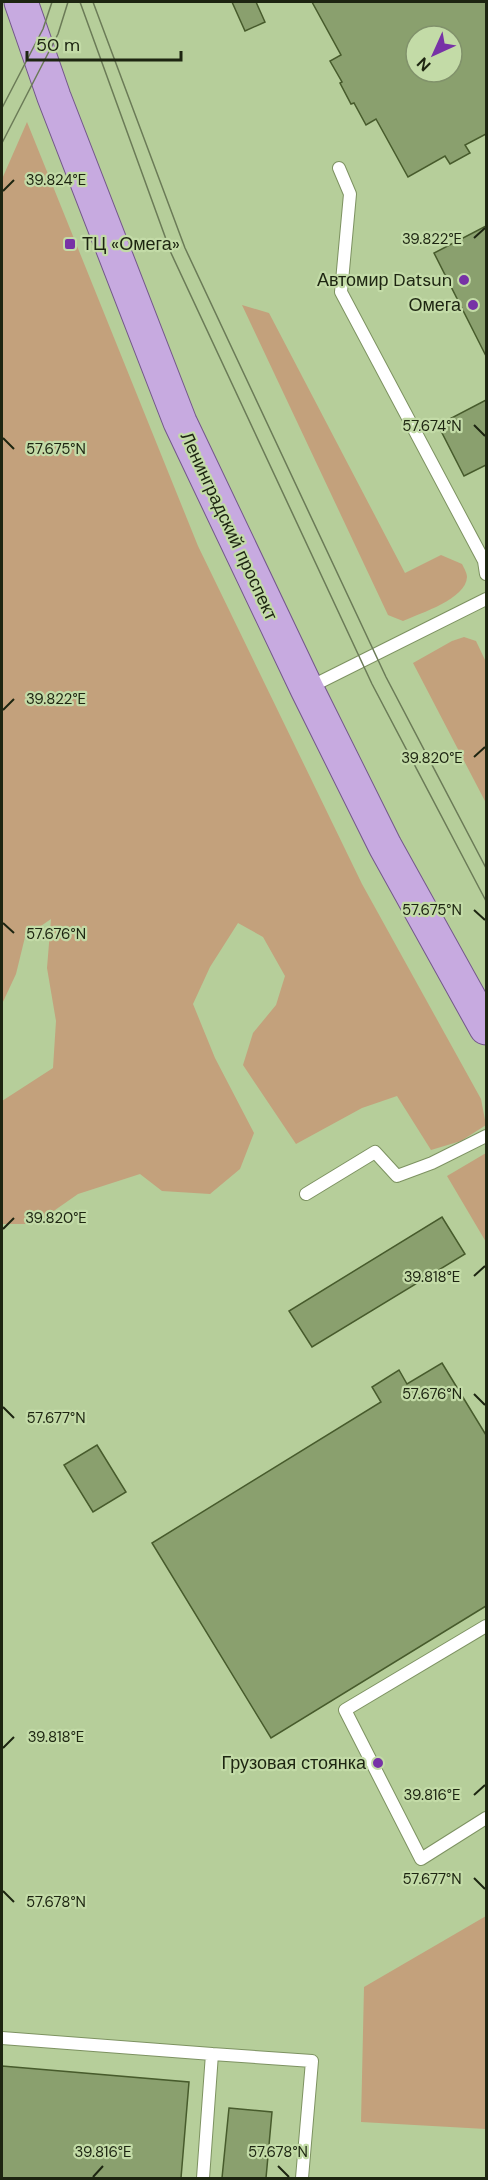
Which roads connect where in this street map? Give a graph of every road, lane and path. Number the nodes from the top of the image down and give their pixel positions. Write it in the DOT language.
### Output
graph roads {
  1 [pos="21,2"];
  2 [pos="339,168"];
  3 [pos="486,574"];
  4 [pos="486,599"];
  5 [pos="307,689"];
  6 [pos="486,1028"];
  7 [pos="486,1136"];
  8 [pos="306,1194"];
  9 [pos="486,1626"];
  10 [pos="486,1818"];
  11 [pos="2,2038"];
  12 [pos="212,2054"];
  13 [pos="203,2178"];
  14 [pos="302,2178"];
  1 -- 5 [label="main road, Ленинградский проспект"];
  2 -- 3 [label="lane"];
  4 -- 5 [label="lane"];
  5 -- 6 [label="main road, Ленинградский проспект"];
  7 -- 8 [label="lane"];
  9 -- 10 [label="lane"];
  11 -- 12 [label="lane"];
  12 -- 13 [label="lane"];
  12 -- 14 [label="lane"];
}
